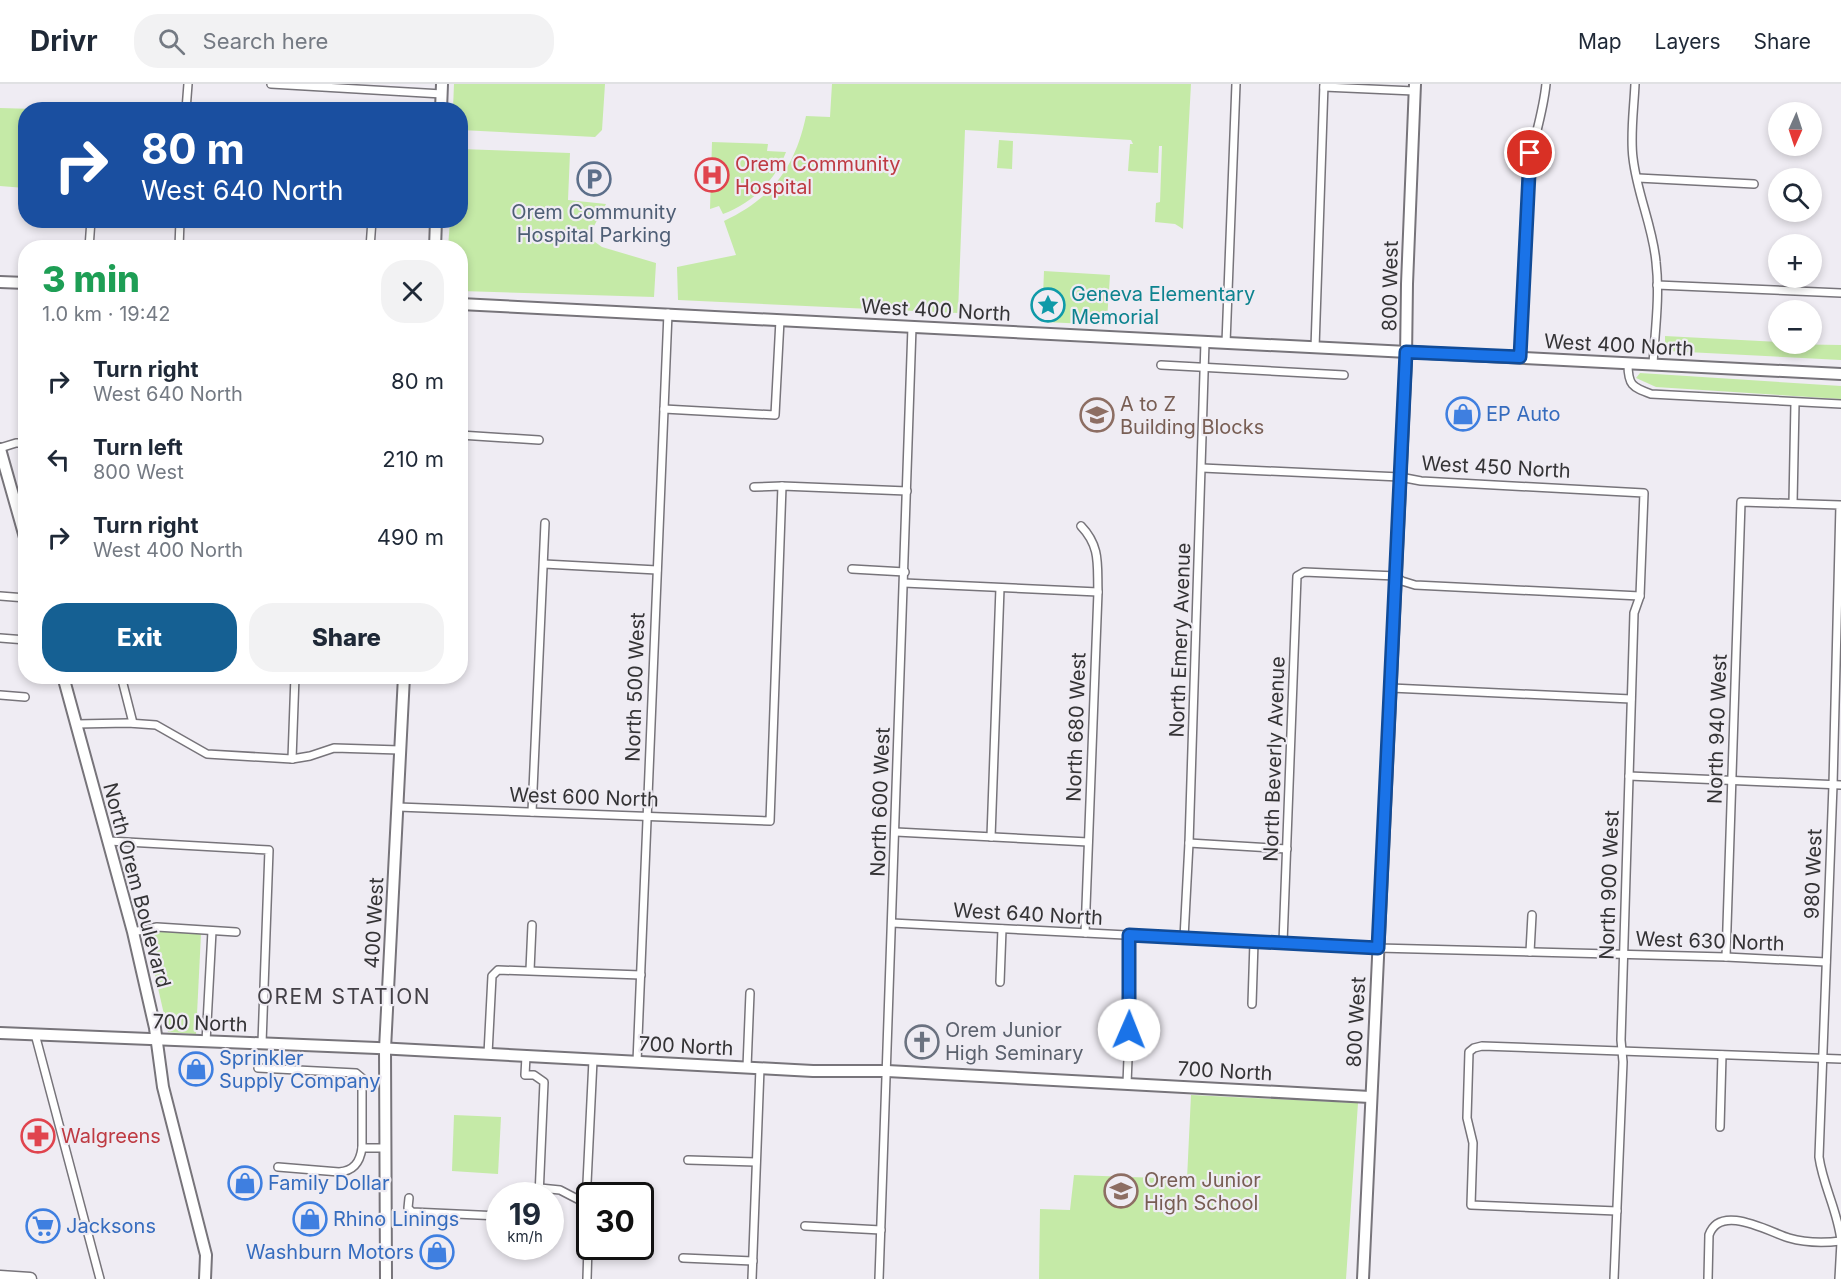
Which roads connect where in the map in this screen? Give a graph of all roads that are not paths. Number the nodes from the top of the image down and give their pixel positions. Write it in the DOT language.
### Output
graph roads {
  1 [pos="188,84"];
  2 [pos="271,84"];
  3 [pos="1236,84"];
  4 [pos="1546,84"];
  5 [pos="1635,84"];
  6 [pos="1324,86"];
  7 [pos="1414,88"];
  8 [pos="442,89"];
  9 [pos="187,102"];
  10 [pos="1638,178"];
  11 [pos="1754,184"];
  12 [pos="0,282"];
  13 [pos="18,283"];
  14 [pos="1658,285"];
  15 [pos="1841,293"];
  16 [pos="468,304"];
  17 [pos="668,313"];
  18 [pos="780,320"];
  19 [pos="912,327"];
  20 [pos="1205,342"];
  21 [pos="1226,343"];
  22 [pos="1315,348"];
  23 [pos="1406,352"];
  24 [pos="1520,357"];
  25 [pos="1628,364"];
  26 [pos="1653,364"];
  27 [pos="1161,365"];
  28 [pos="1205,368"];
  29 [pos="1841,374"];
  30 [pos="1344,375"];
  31 [pos="1795,403"];
  32 [pos="1840,404"];
  33 [pos="664,409"];
  34 [pos="468,436"];
  35 [pos="539,440"];
  36 [pos="18,443"];
  37 [pos="0,448"];
  38 [pos="1202,468"];
  39 [pos="1400,477"];
  40 [pos="782,486"];
  41 [pos="754,487"];
  42 [pos="907,491"];
  43 [pos="1644,493"];
  44 [pos="1793,503"];
  45 [pos="18,504"];
  46 [pos="1840,505"];
  47 [pos="545,523"];
  48 [pos="1081,526"];
  49 [pos="544,564"];
  50 [pos="852,569"];
  51 [pos="657,570"];
  52 [pos="905,572"];
  53 [pos="1396,576"];
  54 [pos="904,583"];
  55 [pos="1000,588"];
  56 [pos="1098,592"];
  57 [pos="0,596"];
  58 [pos="1640,596"];
  59 [pos="18,597"];
  60 [pos="1839,623"];
  61 [pos="0,638"];
  62 [pos="18,639"];
  63 [pos="65,684"];
  64 [pos="123,684"];
  65 [pos="295,684"];
  66 [pos="404,684"];
  67 [pos="1391,688"];
  68 [pos="0,695"];
  69 [pos="25,697"];
  70 [pos="1631,699"];
  71 [pos="133,723"];
  72 [pos="77,724"];
  73 [pos="400,750"];
  74 [pos="292,759"];
  75 [pos="1629,776"];
  76 [pos="1732,780"];
  77 [pos="1833,785"];
  78 [pos="1841,785"];
  79 [pos="398,807"];
  80 [pos="532,812"];
  81 [pos="648,816"];
  82 [pos="896,832"];
  83 [pos="991,837"];
  84 [pos="109,841"];
  85 [pos="1088,842"];
  86 [pos="1189,843"];
  87 [pos="1287,849"];
  88 [pos="1532,915"];
  89 [pos="892,923"];
  90 [pos="532,925"];
  91 [pos="1002,928"];
  92 [pos="212,930"];
  93 [pos="133,932"];
  94 [pos="236,932"];
  95 [pos="1085,933"];
  96 [pos="1129,935"];
  97 [pos="1184,938"];
  98 [pos="1254,942"];
  99 [pos="1283,944"];
  100 [pos="1378,948"];
  101 [pos="1530,952"];
  102 [pos="1623,954"];
  103 [pos="1726,957"];
  104 [pos="1826,962"];
  105 [pos="530,970"];
  106 [pos="641,975"];
  107 [pos="1000,982"];
  108 [pos="750,993"];
  109 [pos="1252,1004"];
  110 [pos="0,1033"];
  111 [pos="34,1034"];
  112 [pos="157,1039"];
  113 [pos="206,1042"];
  114 [pos="262,1043"];
  115 [pos="385,1049"];
  116 [pos="1621,1050"];
  117 [pos="488,1054"];
  118 [pos="1722,1055"];
  119 [pos="526,1056"];
  120 [pos="1822,1058"];
  121 [pos="1841,1059"];
  122 [pos="593,1060"];
  123 [pos="637,1062"];
  124 [pos="747,1067"];
  125 [pos="258,1068"];
  126 [pos="760,1068"];
  127 [pos="887,1071"];
  128 [pos="1127,1083"];
  129 [pos="1370,1096"];
  130 [pos="1720,1127"];
  131 [pos="362,1148"];
  132 [pos="384,1148"];
  133 [pos="688,1160"];
  134 [pos="756,1162"];
  135 [pos="278,1167"];
  136 [pos="539,1182"];
  137 [pos="587,1182"];
  138 [pos="409,1198"];
  139 [pos="1617,1211"];
  140 [pos="486,1215"];
  141 [pos="805,1226"];
  142 [pos="881,1230"];
  143 [pos="1841,1241"];
  144 [pos="683,1258"];
  145 [pos="588,1260"];
  146 [pos="753,1261"];
  147 [pos="0,1277"];
  148 [pos="30,1279"];
  149 [pos="100,1279"];
  150 [pos="205,1279"];
  151 [pos="386,1279"];
  152 [pos="587,1279"];
  153 [pos="752,1279"];
  154 [pos="879,1279"];
  155 [pos="1363,1279"];
  156 [pos="1614,1279"];
  157 [pos="1708,1279"];
  158 [pos="1839,1279"];
  1 -- 9 [label="street"];
  2 -- 8 [label="street"];
  3 -- 21 [label="street"];
  4 -- 24 [label="street"];
  5 -- 10 [label="street"];
  6 -- 7 [label="street"];
  6 -- 22 [label="street"];
  7 -- 23 [label="street, 800 West"];
  10 -- 11 [label="street"];
  10 -- 14 [label="street"];
  12 -- 13 [label="street"];
  14 -- 15 [label="street"];
  14 -- 26 [label="street"];
  16 -- 17 [label="street, West 400 North"];
  17 -- 18 [label="street, West 400 North"];
  17 -- 33 [label="street, North 500 West"];
  18 -- 19 [label="street, West 400 North"];
  18 -- 33 [label="street"];
  19 -- 20 [label="street, West 400 North"];
  19 -- 42 [label="street, North 600 West"];
  20 -- 21 [label="street, West 400 North"];
  20 -- 28 [label="street, North Emery Avenue"];
  21 -- 22 [label="street, West 400 North"];
  22 -- 23 [label="street, West 400 North"];
  23 -- 24 [label="street, West 400 North"];
  23 -- 39 [label="street, 800 West"];
  24 -- 25 [label="street, West 400 North"];
  25 -- 26 [label="street, West 400 North"];
  25 -- 31 [label="street"];
  26 -- 29 [label="street, West 400 North"];
  27 -- 28 [label="street"];
  28 -- 30 [label="street"];
  28 -- 38 [label="street, North Emery Avenue"];
  31 -- 32 [label="street"];
  31 -- 44 [label="street"];
  33 -- 51 [label="street, North 500 West"];
  34 -- 35 [label="street"];
  36 -- 37 [label="street"];
  37 -- 45 [label="street"];
  38 -- 39 [label="street, West 450 North"];
  38 -- 86 [label="street, North Emery Avenue"];
  39 -- 43 [label="street, West 450 North"];
  39 -- 53 [label="street, 800 West"];
  40 -- 41 [label="street"];
  40 -- 42 [label="street"];
  40 -- 81 [label="street, West 600 North"];
  42 -- 52 [label="street, North 600 West"];
  43 -- 58 [label="street, North 900 West"];
  44 -- 46 [label="street"];
  44 -- 76 [label="street, North 940 West"];
  46 -- 60 [label="street, 980 West"];
  47 -- 49 [label="street"];
  48 -- 56 [label="street, North 680 West"];
  49 -- 51 [label="street"];
  49 -- 80 [label="street"];
  50 -- 52 [label="street"];
  51 -- 81 [label="street, North 500 West"];
  52 -- 54 [label="street, North 600 West"];
  53 -- 58 [label="street"];
  53 -- 67 [label="street, 800 West"];
  53 -- 87 [label="street, North Beverly Avenue"];
  54 -- 55 [label="street"];
  54 -- 82 [label="street, North 600 West"];
  55 -- 56 [label="street"];
  55 -- 83 [label="street"];
  56 -- 85 [label="street, North 680 West"];
  57 -- 59 [label="street"];
  58 -- 70 [label="street, North 900 West"];
  60 -- 77 [label="street, 980 West"];
  61 -- 62 [label="street"];
  63 -- 72 [label="street, North Orem Boulevard"];
  64 -- 71 [label="street"];
  65 -- 74 [label="street"];
  66 -- 73 [label="street, 400 West"];
  67 -- 70 [label="street"];
  67 -- 100 [label="street, 800 West"];
  68 -- 69 [label="street"];
  70 -- 75 [label="street, North 900 West"];
  71 -- 72 [label="street"];
  71 -- 74 [label="street"];
  72 -- 84 [label="street, North Orem Boulevard"];
  73 -- 74 [label="street"];
  73 -- 79 [label="street, 400 West"];
  75 -- 76 [label="street"];
  75 -- 102 [label="street, North 900 West"];
  76 -- 77 [label="street"];
  76 -- 103 [label="street, North 940 West"];
  77 -- 78 [label="street"];
  77 -- 104 [label="street, 980 West"];
  79 -- 80 [label="street, West 600 North"];
  79 -- 115 [label="street, 400 West"];
  80 -- 81 [label="street, West 600 North"];
  81 -- 106 [label="street, North 500 West"];
  82 -- 83 [label="street"];
  82 -- 89 [label="street, North 600 West"];
  83 -- 85 [label="street"];
  84 -- 93 [label="street, North Orem Boulevard"];
  84 -- 114 [label="street"];
  85 -- 95 [label="street, North 680 West"];
  86 -- 87 [label="street"];
  86 -- 97 [label="street, North Emery Avenue"];
  87 -- 99 [label="street, North Beverly Avenue"];
  88 -- 101 [label="street"];
  89 -- 91 [label="street, West 640 North"];
  89 -- 127 [label="street, North 600 West"];
  90 -- 105 [label="street"];
  91 -- 95 [label="street, West 640 North"];
  91 -- 107 [label="street"];
  92 -- 93 [label="street"];
  92 -- 94 [label="street"];
  92 -- 113 [label="street"];
  93 -- 112 [label="street, North Orem Boulevard"];
  95 -- 96 [label="street, West 640 North"];
  96 -- 97 [label="street, West 640 North"];
  96 -- 128 [label="street"];
  97 -- 98 [label="street, West 640 North"];
  98 -- 99 [label="street, West 640 North"];
  98 -- 109 [label="street"];
  99 -- 100 [label="street, West 640 North"];
  100 -- 101 [label="street, West 630 North"];
  100 -- 129 [label="street, 800 West"];
  101 -- 102 [label="street, West 630 North"];
  102 -- 103 [label="street, West 630 North"];
  102 -- 116 [label="street, North 900 West"];
  103 -- 104 [label="street, West 630 North"];
  104 -- 120 [label="street, 980 West"];
  105 -- 106 [label="street"];
  105 -- 117 [label="street"];
  106 -- 123 [label="street, North 500 West"];
  108 -- 124 [label="street"];
  110 -- 111 [label="street, 700 North"];
  111 -- 112 [label="street, 700 North"];
  111 -- 149 [label="street"];
  112 -- 113 [label="street, 700 North"];
  112 -- 150 [label="street, North Orem Boulevard"];
  113 -- 114 [label="street, 700 North"];
  114 -- 115 [label="street, 700 North"];
  115 -- 117 [label="street, 700 North"];
  115 -- 132 [label="street, 400 West"];
  116 -- 118 [label="street"];
  116 -- 139 [label="street, North 900 West"];
  116 -- 139 [label="street"];
  117 -- 119 [label="street, 700 North"];
  118 -- 120 [label="street"];
  118 -- 130 [label="street"];
  119 -- 122 [label="street, 700 North"];
  119 -- 136 [label="street"];
  120 -- 121 [label="street"];
  120 -- 143 [label="street, 980 West"];
  122 -- 123 [label="street, 700 North"];
  122 -- 137 [label="street"];
  123 -- 124 [label="street, 700 North"];
  124 -- 126 [label="street, 700 North"];
  125 -- 131 [label="street"];
  126 -- 127 [label="street, 700 North"];
  126 -- 134 [label="street"];
  127 -- 128 [label="street, 700 North"];
  127 -- 142 [label="street, North 600 West"];
  128 -- 129 [label="street, 700 North"];
  129 -- 155 [label="street, 800 West"];
  131 -- 132 [label="street"];
  131 -- 135 [label="street"];
  132 -- 151 [label="street, 400 West"];
  133 -- 134 [label="street"];
  134 -- 146 [label="street"];
  138 -- 140 [label="street"];
  139 -- 156 [label="street, North 900 West"];
  141 -- 142 [label="street"];
  142 -- 154 [label="street, North 600 West"];
  143 -- 157 [label="street"];
  143 -- 158 [label="street, 980 West"];
  144 -- 146 [label="street"];
  145 -- 152 [label="street"];
  146 -- 153 [label="street"];
  147 -- 148 [label="highway"];
}
